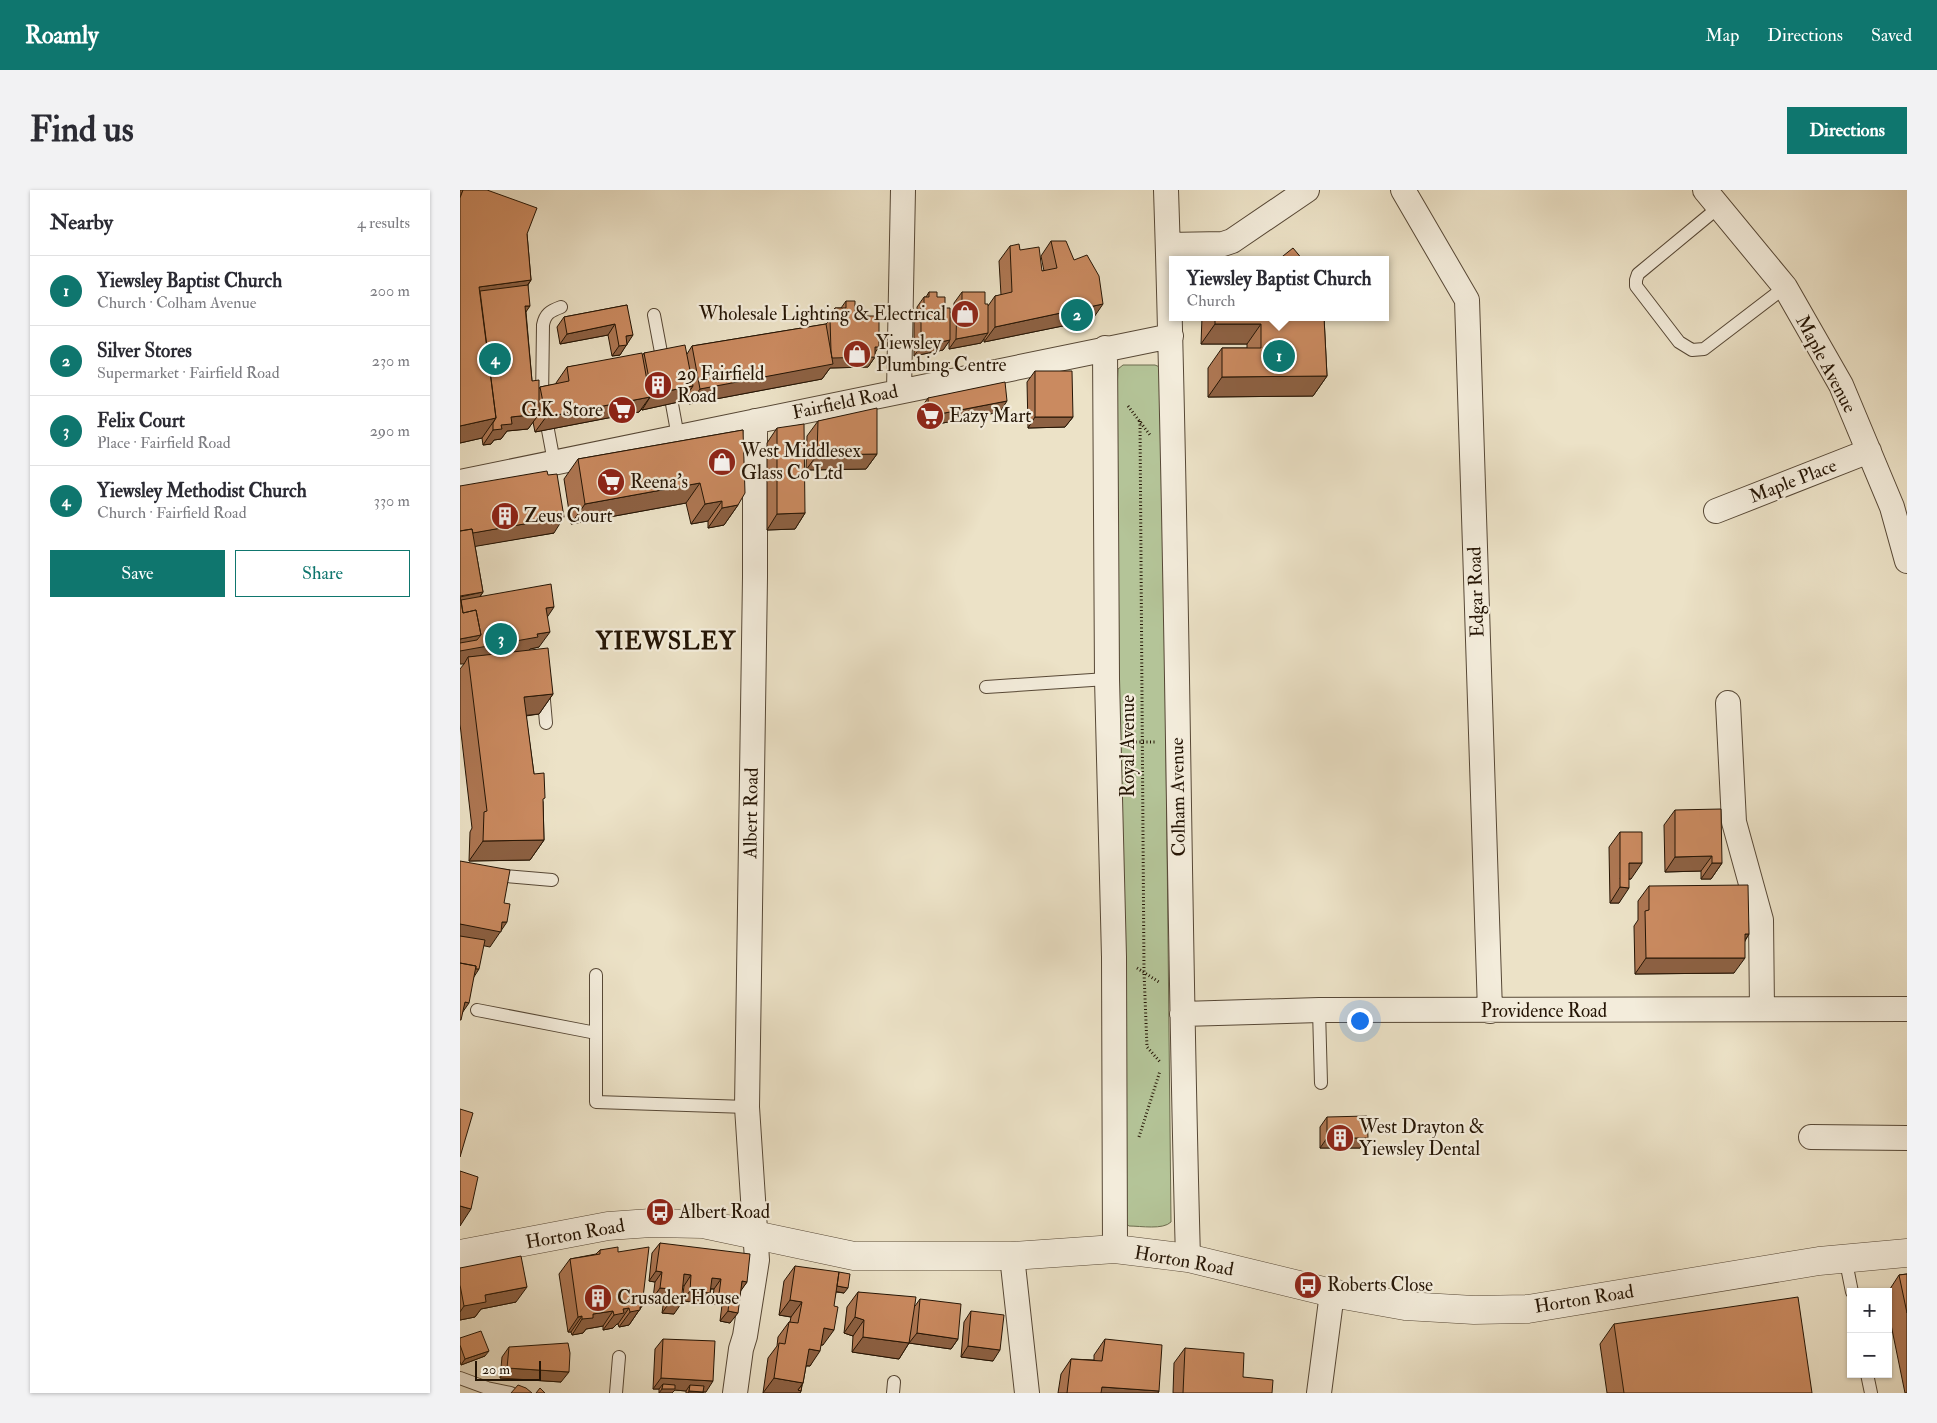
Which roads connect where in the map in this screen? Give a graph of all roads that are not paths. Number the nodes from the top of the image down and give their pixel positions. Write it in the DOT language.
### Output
graph roads {
  1 [pos="903,190"];
  2 [pos="1166,190"];
  3 [pos="1307,190"];
  4 [pos="1403,190"];
  5 [pos="1712,199"];
  6 [pos="1168,245"];
  7 [pos="1169,275"];
  8 [pos="1785,287"];
  9 [pos="561,307"];
  10 [pos="654,315"];
  11 [pos="1171,321"];
  12 [pos="1171,336"];
  13 [pos="1105,348"];
  14 [pos="663,362"];
  15 [pos="899,391"];
  16 [pos="542,400"];
  17 [pos="672,404"];
  18 [pos="755,422"];
  19 [pos="548,430"];
  20 [pos="678,437"];
  21 [pos="1869,452"];
  22 [pos="554,462"];
  23 [pos="460,482"];
  24 [pos="1899,505"];
  25 [pos="1716,511"];
  26 [pos="1907,561"];
  27 [pos="542,678"];
  28 [pos="1107,679"];
  29 [pos="986,687"];
  30 [pos="1728,703"];
  31 [pos="546,723"];
  32 [pos="460,872"];
  33 [pos="552,880"];
  34 [pos="596,975"];
  35 [pos="1762,1009"];
  36 [pos="1907,1009"];
  37 [pos="477,1010"];
  38 [pos="1319,1010"];
  39 [pos="1490,1011"];
  40 [pos="1182,1014"];
  41 [pos="596,1033"];
  42 [pos="1322,1083"];
  43 [pos="747,1107"];
  44 [pos="1811,1137"];
  45 [pos="1907,1138"];
  46 [pos="756,1234"];
  47 [pos="1115,1249"];
  48 [pos="1907,1253"];
  49 [pos="460,1254"];
  50 [pos="1012,1256"];
  51 [pos="1845,1257"];
  52 [pos="1188,1258"];
  53 [pos="1851,1288"];
  54 [pos="1332,1293"];
  55 [pos="619,1356"];
  56 [pos="460,1378"];
  57 [pos="1868,1378"];
  58 [pos="511,1393"];
  59 [pos="616,1393"];
  60 [pos="735,1393"];
  61 [pos="1028,1393"];
  62 [pos="1319,1393"];
  63 [pos="1871,1393"];
  1 -- 15 [label="street"];
  2 -- 6 [label="street, Colham Avenue"];
  3 -- 6 [label="street"];
  4 -- 39 [label="street, Edgar Road"];
  5 -- 8 [label="street, Maple Avenue"];
  5 -- 8 [label="lane"];
  6 -- 7 [label="street, Colham Avenue"];
  8 -- 21 [label="street, Maple Avenue"];
  9 -- 16 [label="lane"];
  10 -- 14 [label="lane"];
  11 -- 12 [label="street, Colham Avenue"];
  12 -- 13 [label="street, Fairfield Road"];
  12 -- 40 [label="street, Colham Avenue"];
  13 -- 15 [label="street, Fairfield Road"];
  13 -- 28 [label="street"];
  15 -- 18 [label="street, Fairfield Road"];
  17 -- 20 [label="lane"];
  18 -- 20 [label="street, Fairfield Road"];
  18 -- 43 [label="street, Albert Road"];
  19 -- 22 [label="lane"];
  20 -- 22 [label="street, Fairfield Road"];
  21 -- 24 [label="street, Maple Avenue"];
  21 -- 25 [label="street, Maple Place"];
  22 -- 23 [label="street, Fairfield Road"];
  24 -- 26 [label="street, Maple Avenue"];
  27 -- 31 [label="lane"];
  28 -- 29 [label="lane"];
  28 -- 47 [label="street"];
  30 -- 35 [label="street"];
  32 -- 33 [label="lane"];
  34 -- 41 [label="lane"];
  35 -- 36 [label="street, Providence Road"];
  35 -- 39 [label="street, Providence Road"];
  37 -- 41 [label="lane"];
  38 -- 39 [label="street, Providence Road"];
  38 -- 40 [label="street, Providence Road"];
  38 -- 42 [label="lane"];
  40 -- 52 [label="street, Colham Avenue"];
  41 -- 43 [label="lane"];
  43 -- 46 [label="street, Albert Road"];
  44 -- 45 [label="street"];
  46 -- 49 [label="street, Horton Road"];
  46 -- 50 [label="street, Horton Road"];
  46 -- 60 [label="street, Albert Road"];
  47 -- 50 [label="street, Horton Road"];
  47 -- 52 [label="street, Horton Road"];
  48 -- 51 [label="street, Horton Road"];
  50 -- 61 [label="street"];
  51 -- 53 [label="lane"];
  51 -- 54 [label="street, Horton Road"];
  52 -- 54 [label="street, Horton Road"];
  54 -- 62 [label="street"];
  55 -- 59 [label="lane"];
  56 -- 58 [label="lane"];
  57 -- 63 [label="lane"];
}
